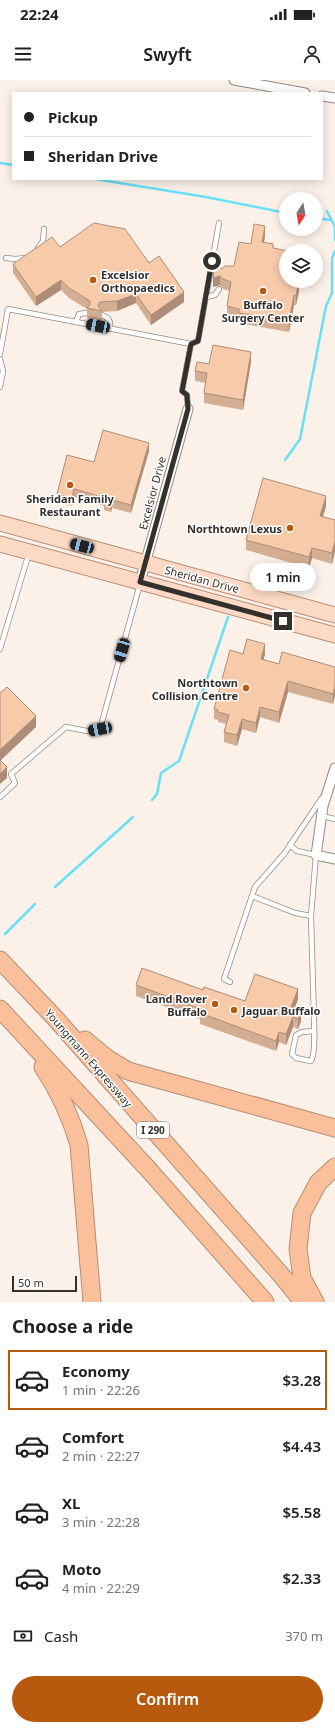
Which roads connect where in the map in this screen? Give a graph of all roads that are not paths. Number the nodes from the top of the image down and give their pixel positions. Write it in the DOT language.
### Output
graph roads {
  1 [pos="234,80"];
  2 [pos="300,92"];
  3 [pos="323,96"];
  4 [pos="335,98"];
  5 [pos="219,222"];
  6 [pos="44,229"];
  7 [pos="34,252"];
  8 [pos="30,256"];
  9 [pos="6,258"];
  10 [pos="219,289"];
  11 [pos="206,297"];
  12 [pos="87,313"];
  13 [pos="102,315"];
  14 [pos="76,322"];
  15 [pos="110,329"];
  16 [pos="191,344"];
  17 [pos="0,354"];
  18 [pos="0,359"];
  19 [pos="0,387"];
  20 [pos="188,409"];
  21 [pos="0,523"];
  22 [pos="0,544"];
  23 [pos="29,552"];
  24 [pos="146,563"];
  25 [pos="140,582"];
  26 [pos="335,615"];
  27 [pos="335,635"];
  28 [pos="0,649"];
  29 [pos="335,768"];
  30 [pos="327,792"];
  31 [pos="0,797"];
  32 [pos="322,816"];
  33 [pos="335,819"];
  34 [pos="290,845"];
  35 [pos="316,855"];
  36 [pos="335,859"];
  37 [pos="252,896"];
  38 [pos="311,916"];
  39 [pos="0,960"];
  40 [pos="230,982"];
  41 [pos="0,1009"];
  42 [pos="55,1018"];
  43 [pos="15,1025"];
  44 [pos="314,1031"];
  45 [pos="335,1128"];
  46 [pos="335,1167"];
  47 [pos="92,1302"];
  48 [pos="265,1302"];
  49 [pos="303,1302"];
  50 [pos="315,1302"];
  1 -- 2 [label="street"];
  3 -- 4 [label="street"];
  5 -- 11 [label="lane"];
  6 -- 7 [label="lane"];
  8 -- 9 [label="lane"];
  10 -- 11 [label="lane"];
  11 -- 16 [label="lane"];
  12 -- 14 [label="lane"];
  13 -- 15 [label="lane"];
  14 -- 15 [label="lane"];
  14 -- 17 [label="lane"];
  15 -- 16 [label="lane"];
  16 -- 20 [label="lane"];
  18 -- 19 [label="lane"];
  20 -- 24 [label="street, Excelsior Drive"];
  21 -- 24 [label="main road, Sheridan Drive"];
  22 -- 23 [label="main road, Sheridan Drive"];
  23 -- 25 [label="main road, Sheridan Drive"];
  23 -- 28 [label="lane"];
  24 -- 25 [label="street, Excelsior Drive"];
  24 -- 26 [label="main road, Sheridan Drive"];
  25 -- 27 [label="main road, Sheridan Drive"];
  25 -- 31 [label="lane"];
  29 -- 30 [label="street"];
  30 -- 32 [label="street"];
  30 -- 34 [label="lane"];
  32 -- 33 [label="lane"];
  32 -- 35 [label="street"];
  34 -- 35 [label="lane"];
  34 -- 37 [label="lane"];
  35 -- 36 [label="street"];
  35 -- 38 [label="lane"];
  37 -- 38 [label="lane"];
  37 -- 40 [label="lane"];
  38 -- 44 [label="lane"];
  39 -- 42 [label="highway, Youngmann Expressway / I 290"];
  41 -- 43 [label="highway, I 290"];
  42 -- 45 [label="highway"];
  42 -- 49 [label="highway, Youngmann Expressway / I 290"];
  43 -- 47 [label="highway"];
  43 -- 48 [label="highway, I 290"];
  44 -- 44 [label="lane"];
  46 -- 50 [label="highway"];
}
